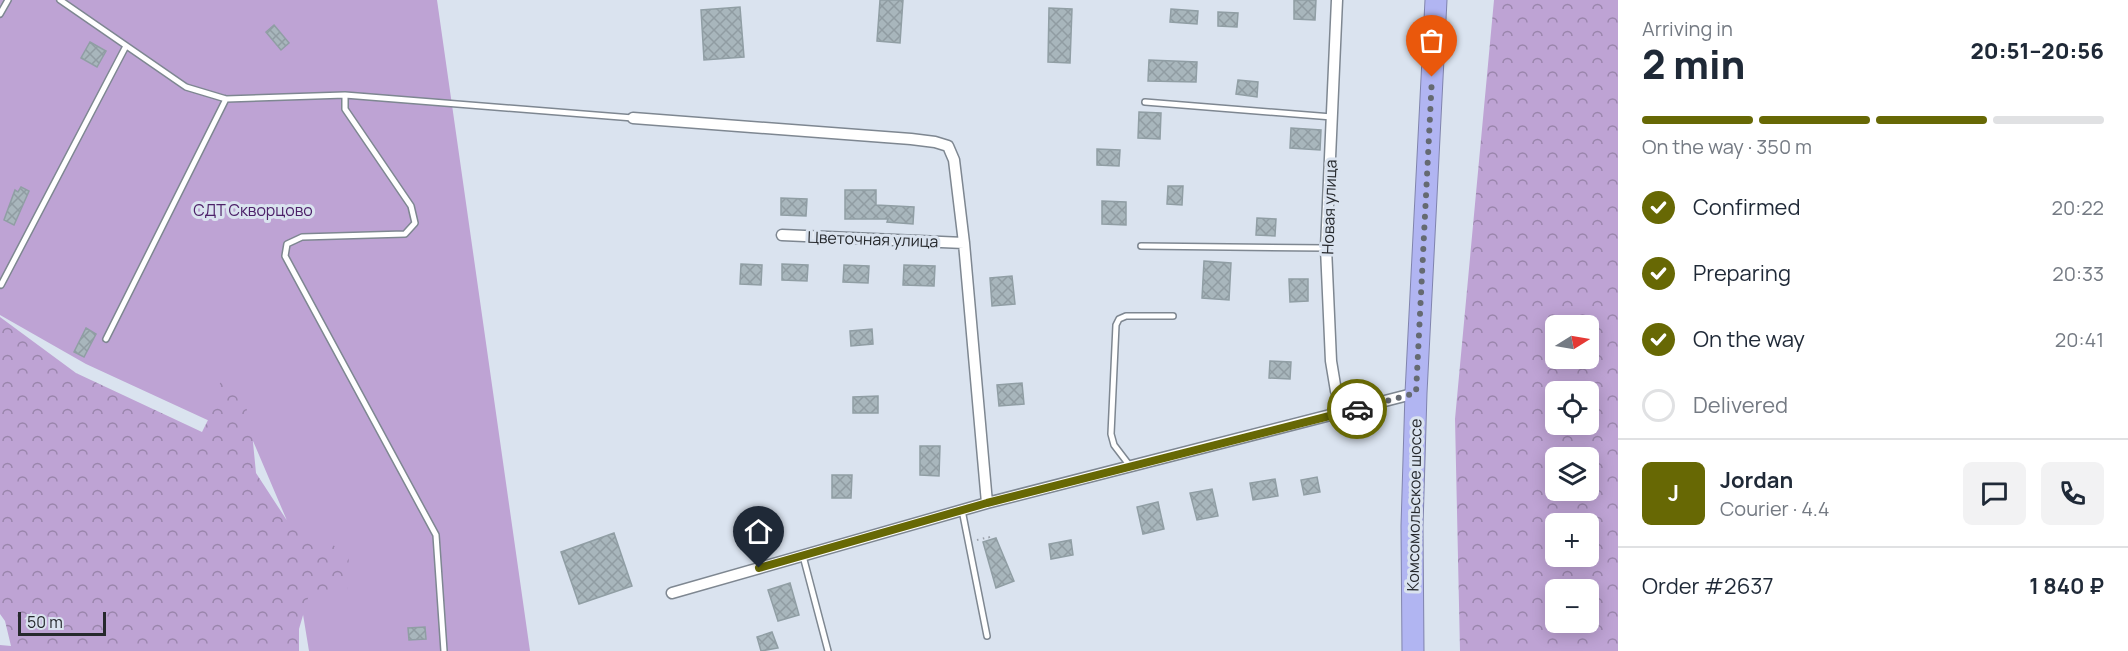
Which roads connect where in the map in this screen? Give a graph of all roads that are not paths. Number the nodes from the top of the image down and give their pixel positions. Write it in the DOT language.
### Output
graph roads {
  1 [pos="8,0"];
  2 [pos="60,0"];
  3 [pos="1337,0"];
  4 [pos="1436,0"];
  5 [pos="0,14"];
  6 [pos="126,46"];
  7 [pos="345,95"];
  8 [pos="226,99"];
  9 [pos="1145,102"];
  10 [pos="1334,117"];
  11 [pos="633,118"];
  12 [pos="782,235"];
  13 [pos="964,243"];
  14 [pos="1141,246"];
  15 [pos="1326,248"];
  16 [pos="1,285"];
  17 [pos="1173,316"];
  18 [pos="106,339"];
  19 [pos="1416,393"];
  20 [pos="1345,412"];
  21 [pos="1130,466"];
  22 [pos="987,503"];
  23 [pos="962,510"];
  24 [pos="803,556"];
  25 [pos="672,593"];
  26 [pos="987,636"];
  27 [pos="444,651"];
  28 [pos="828,651"];
  29 [pos="1413,651"];
  1 -- 5 [label="lane"];
  2 -- 6 [label="lane"];
  3 -- 10 [label="street, Новая улица"];
  4 -- 19 [label="highway, Комсомольское шоссе"];
  6 -- 8 [label="lane"];
  6 -- 16 [label="lane"];
  7 -- 8 [label="lane"];
  7 -- 11 [label="lane"];
  7 -- 27 [label="lane"];
  8 -- 18 [label="lane"];
  9 -- 10 [label="lane"];
  10 -- 15 [label="street, Новая улица"];
  11 -- 13 [label="street"];
  12 -- 13 [label="street, Цветочная улица"];
  13 -- 22 [label="street"];
  14 -- 15 [label="lane"];
  15 -- 20 [label="street, Новая улица"];
  17 -- 21 [label="lane"];
  19 -- 20 [label="street"];
  19 -- 29 [label="highway, Комсомольское шоссе"];
  20 -- 21 [label="street"];
  21 -- 22 [label="street"];
  22 -- 23 [label="street"];
  23 -- 24 [label="street"];
  23 -- 26 [label="lane"];
  24 -- 25 [label="street"];
  24 -- 28 [label="lane"];
}
